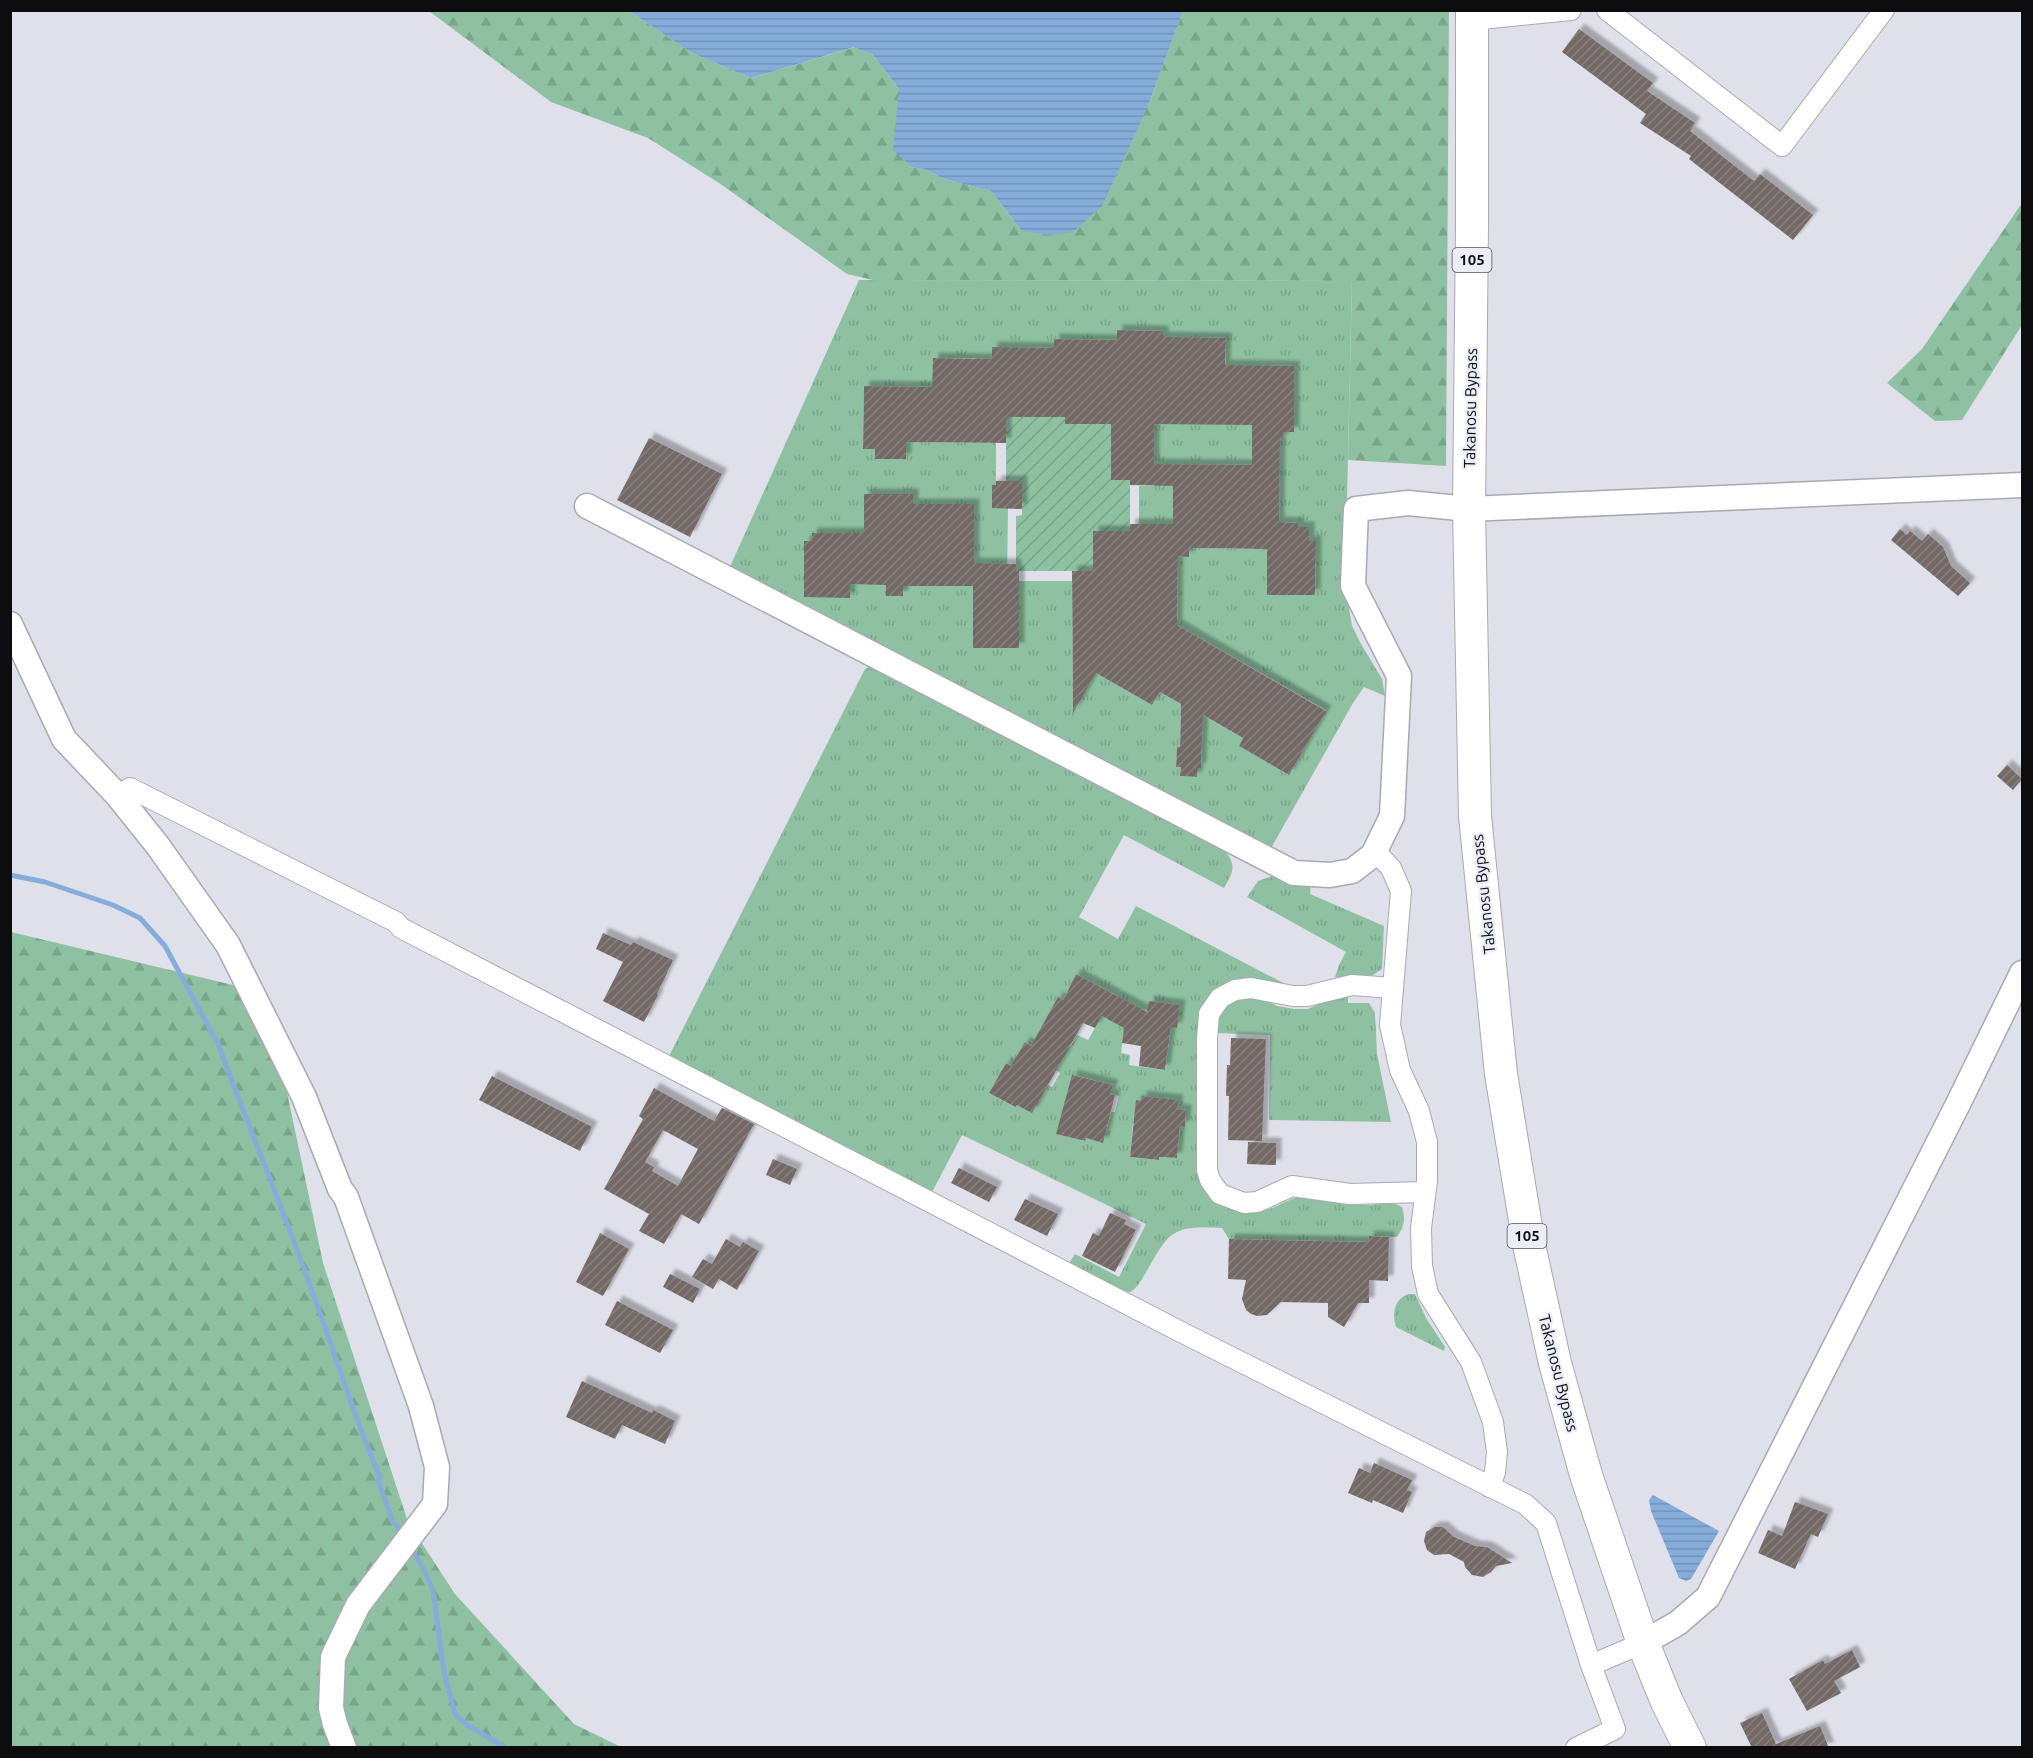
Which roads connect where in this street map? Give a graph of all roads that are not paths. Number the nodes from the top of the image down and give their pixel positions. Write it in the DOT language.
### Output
graph roads {
  1 [pos="1571,10"];
  2 [pos="1607,10"];
  3 [pos="1884,10"];
  4 [pos="1472,15"];
  5 [pos="2022,485"];
  6 [pos="587,506"];
  7 [pos="1469,509"];
  8 [pos="10,624"];
  9 [pos="118,796"];
  10 [pos="1375,851"];
  11 [pos="2022,973"];
  12 [pos="1393,988"];
  13 [pos="1425,1192"];
  14 [pos="1490,1487"];
  15 [pos="1642,1643"];
  16 [pos="1591,1665"];
  17 [pos="344,1748"];
  18 [pos="1576,1748"];
  19 [pos="1690,1748"];
  1 -- 4 [label="street"];
  2 -- 3 [label="street"];
  4 -- 7 [label="highway, Takanosu Bypass / 105"];
  5 -- 7 [label="street"];
  6 -- 10 [label="street"];
  7 -- 10 [label="street"];
  7 -- 15 [label="highway, Takanosu Bypass / 105"];
  8 -- 9 [label="street"];
  9 -- 14 [label="street"];
  9 -- 17 [label="street"];
  10 -- 12 [label="street"];
  11 -- 15 [label="street"];
  12 -- 13 [label="street"];
  12 -- 13 [label="street"];
  13 -- 14 [label="street"];
  14 -- 16 [label="street"];
  15 -- 16 [label="street"];
  15 -- 19 [label="highway, Takanosu Bypass / 105"];
  16 -- 18 [label="street"];
}
